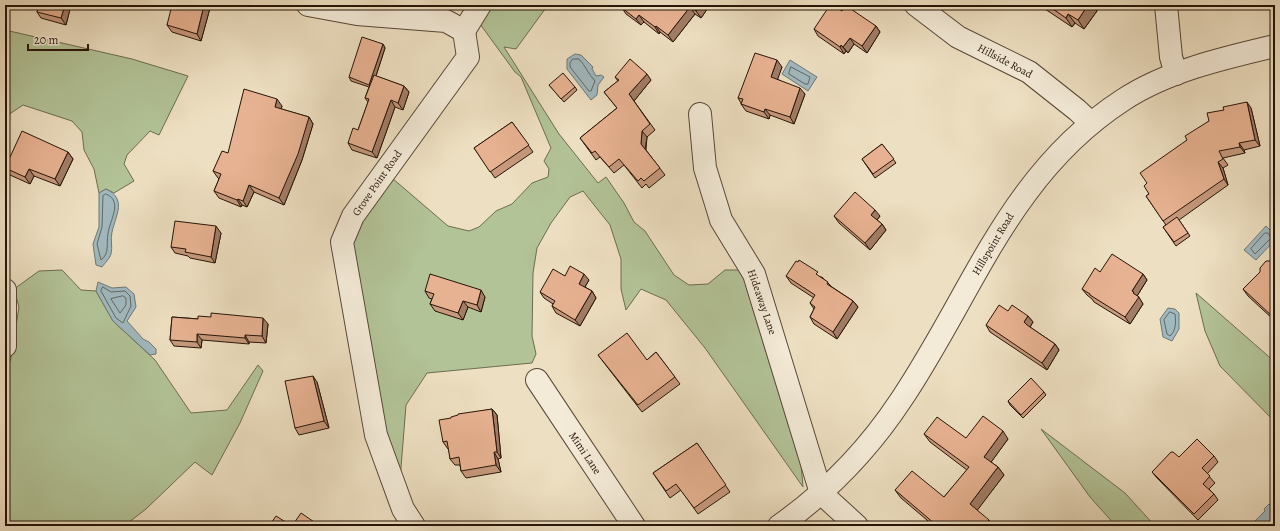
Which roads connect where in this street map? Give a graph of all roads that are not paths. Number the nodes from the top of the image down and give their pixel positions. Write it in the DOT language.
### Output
graph roads {
  1 [pos="308,5"];
  2 [pos="480,5"];
  3 [pos="916,5"];
  4 [pos="1166,5"];
  5 [pos="464,31"];
  6 [pos="1275,46"];
  7 [pos="1176,74"];
  8 [pos="700,114"];
  9 [pos="1091,123"];
  10 [pos="5,290"];
  11 [pos="5,346"];
  12 [pos="537,380"];
  13 [pos="821,493"];
  14 [pos="414,526"];
  15 [pos="634,526"];
  16 [pos="779,526"];
  17 [pos="857,526"];
  1 -- 5 [label="street"];
  2 -- 5 [label="street"];
  3 -- 9 [label="street, Hillside Road"];
  4 -- 7 [label="street"];
  5 -- 14 [label="street, Grove Point Road"];
  6 -- 7 [label="street, Hillspoint Road"];
  7 -- 9 [label="street, Hillspoint Road"];
  8 -- 13 [label="street, Hideaway Lane"];
  9 -- 13 [label="street, Hillspoint Road"];
  10 -- 11 [label="street"];
  12 -- 15 [label="street, Mimi Lane"];
  13 -- 16 [label="street, Hillspoint Road"];
  13 -- 17 [label="street"];
}
